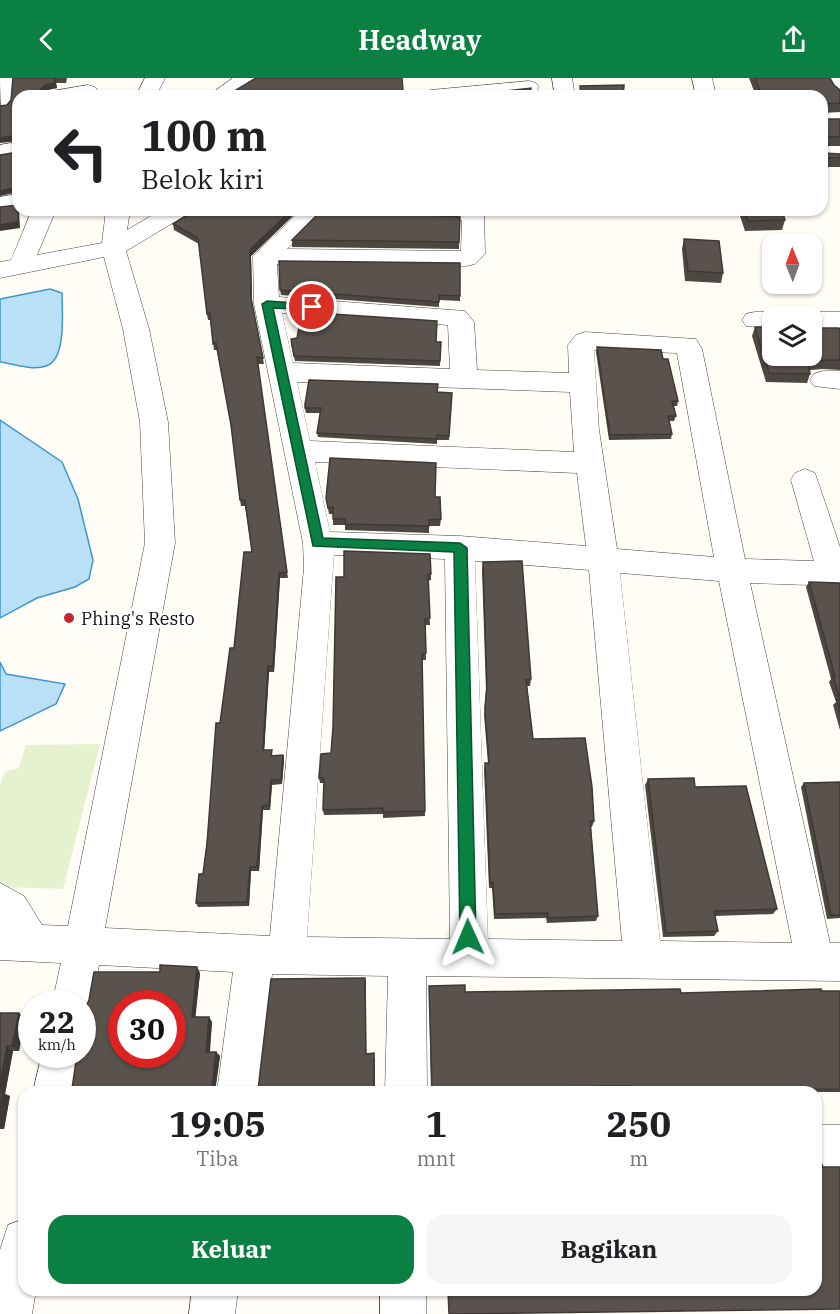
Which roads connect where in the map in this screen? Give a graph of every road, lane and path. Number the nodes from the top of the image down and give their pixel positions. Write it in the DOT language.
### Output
graph roads {
  1 [pos="4,78"];
  2 [pos="247,78"];
  3 [pos="834,78"];
  4 [pos="529,87"];
  5 [pos="840,89"];
  6 [pos="228,90"];
  7 [pos="496,90"];
  8 [pos="6,103"];
  9 [pos="41,216"];
  10 [pos="117,216"];
  11 [pos="168,216"];
  12 [pos="308,216"];
  13 [pos="474,216"];
  14 [pos="113,248"];
  15 [pos="265,256"];
  16 [pos="11,268"];
  17 [pos="267,304"];
  18 [pos="822,320"];
  19 [pos="840,320"];
  20 [pos="281,372"];
  21 [pos="464,378"];
  22 [pos="582,383"];
  23 [pos="298,451"];
  24 [pos="590,463"];
  25 [pos="805,480"];
  26 [pos="318,543"];
  27 [pos="460,548"];
  28 [pos="603,559"];
  29 [pos="733,570"];
  30 [pos="836,574"];
  31 [pos="0,901"];
  32 [pos="15,942"];
  33 [pos="84,945"];
  34 [pos="271,955"];
  35 [pos="407,958"];
  36 [pos="469,960"];
  37 [pos="643,961"];
  38 [pos="828,962"];
  39 [pos="75,990"];
  40 [pos="59,1068"];
  41 [pos="55,1086"];
  42 [pos="239,1086"];
  43 [pos="406,1086"];
  44 [pos="822,1146"];
  45 [pos="840,1146"];
  46 [pos="18,1270"];
  47 [pos="214,1296"];
  48 [pos="403,1296"];
  49 [pos="9,1314"];
  50 [pos="212,1314"];
  51 [pos="403,1314"];
  1 -- 8 [label="street"];
  2 -- 6 [label="street"];
  3 -- 5 [label="street"];
  4 -- 7 [label="street"];
  9 -- 16 [label="street"];
  10 -- 14 [label="street"];
  11 -- 14 [label="street"];
  12 -- 15 [label="street"];
  13 -- 15 [label="street"];
  14 -- 16 [label="street"];
  14 -- 33 [label="street"];
  15 -- 17 [label="street"];
  17 -- 20 [label="street"];
  17 -- 21 [label="street"];
  18 -- 19 [label="street"];
  20 -- 21 [label="street"];
  20 -- 23 [label="street"];
  21 -- 22 [label="street"];
  22 -- 24 [label="street"];
  22 -- 29 [label="street"];
  23 -- 24 [label="street"];
  23 -- 26 [label="street"];
  24 -- 28 [label="street"];
  25 -- 30 [label="street"];
  26 -- 27 [label="street"];
  26 -- 34 [label="street"];
  27 -- 28 [label="street"];
  27 -- 36 [label="street"];
  28 -- 29 [label="street"];
  28 -- 37 [label="street"];
  29 -- 30 [label="street"];
  29 -- 38 [label="street"];
  31 -- 32 [label="street"];
  32 -- 33 [label="street"];
  33 -- 34 [label="street"];
  33 -- 39 [label="street"];
  34 -- 35 [label="street"];
  34 -- 42 [label="street"];
  35 -- 36 [label="street"];
  35 -- 43 [label="street"];
  36 -- 37 [label="street"];
  37 -- 38 [label="street"];
  40 -- 41 [label="street"];
  44 -- 45 [label="street"];
  46 -- 49 [label="street"];
  47 -- 50 [label="street"];
  48 -- 51 [label="street"];
}
